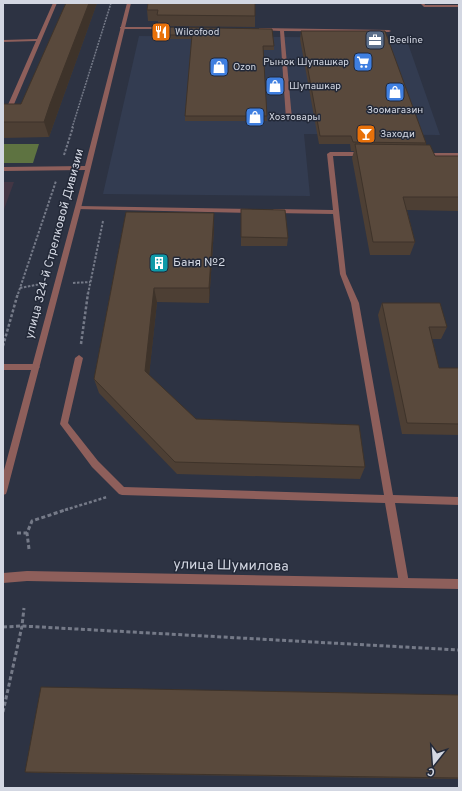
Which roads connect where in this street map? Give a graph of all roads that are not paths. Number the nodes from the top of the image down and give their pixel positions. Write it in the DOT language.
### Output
graph roads {
  1 [pos="55,3"];
  2 [pos="129,3"];
  3 [pos="422,3"];
  4 [pos="459,6"];
  5 [pos="122,28"];
  6 [pos="174,28"];
  7 [pos="259,29"];
  8 [pos="282,30"];
  9 [pos="389,31"];
  10 [pos="38,40"];
  11 [pos="3,41"];
  12 [pos="3,109"];
  13 [pos="289,119"];
  14 [pos="368,154"];
  15 [pos="420,155"];
  16 [pos="459,155"];
  17 [pos="88,168"];
  18 [pos="3,169"];
  19 [pos="78,208"];
  20 [pos="256,211"];
  21 [pos="264,211"];
  22 [pos="336,212"];
  23 [pos="79,358"];
  24 [pos="3,367"];
  25 [pos="36,367"];
  26 [pos="3,491"];
  27 [pos="390,500"];
  28 [pos="459,501"];
  29 [pos="3,578"];
  30 [pos="404,583"];
  31 [pos="459,584"];
  1 -- 10 [label="street"];
  2 -- 5 [label="street, улица 324-й Стрелковой Дивизии"];
  3 -- 4 [label="street"];
  5 -- 6 [label="street"];
  5 -- 17 [label="street, улица 324-й Стрелковой Дивизии"];
  7 -- 8 [label="street"];
  8 -- 9 [label="street"];
  8 -- 13 [label="street"];
  10 -- 11 [label="street"];
  10 -- 12 [label="street"];
  14 -- 22 [label="street"];
  15 -- 16 [label="street"];
  17 -- 18 [label="street"];
  17 -- 19 [label="street, улица 324-й Стрелковой Дивизии"];
  19 -- 20 [label="street"];
  19 -- 25 [label="street, улица 324-й Стрелковой Дивизии"];
  21 -- 22 [label="street"];
  22 -- 27 [label="street"];
  23 -- 27 [label="street"];
  24 -- 25 [label="street"];
  25 -- 26 [label="street, улица 324-й Стрелковой Дивизии"];
  27 -- 28 [label="street"];
  27 -- 30 [label="street"];
  29 -- 30 [label="street, улица Шумилова"];
  30 -- 31 [label="street, улица Шумилова"];
}
